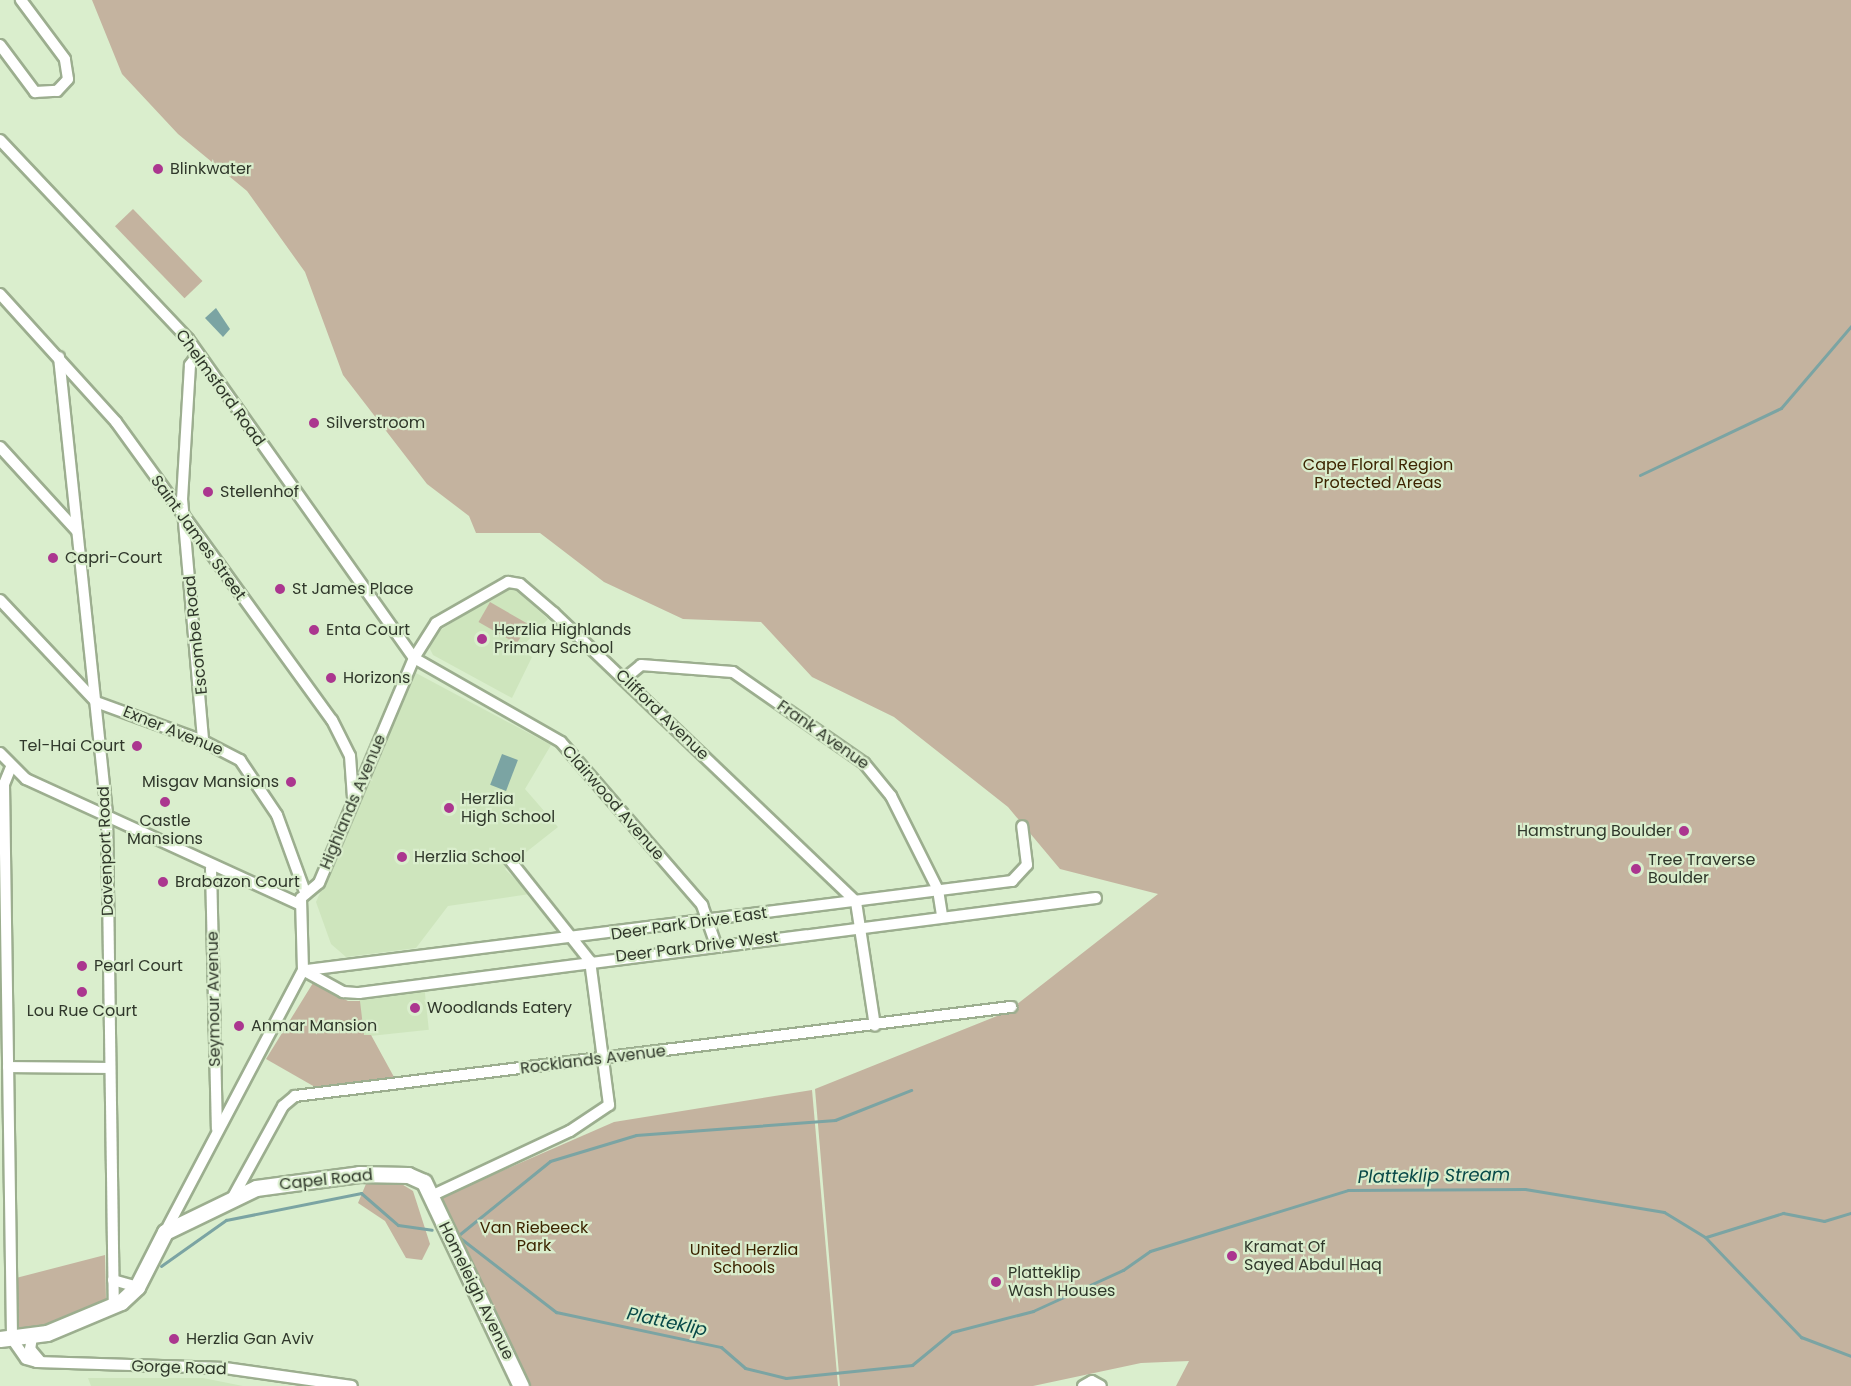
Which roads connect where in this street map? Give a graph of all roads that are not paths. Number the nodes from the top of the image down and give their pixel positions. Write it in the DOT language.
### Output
graph roads {
  1 [pos="21,0"];
  2 [pos="0,45"];
  3 [pos="0,140"];
  4 [pos="0,294"];
  5 [pos="198,354"];
  6 [pos="60,357"];
  7 [pos="79,379"];
  8 [pos="63,398"];
  9 [pos="0,447"];
  10 [pos="72,497"];
  11 [pos="48,498"];
  12 [pos="184,520"];
  13 [pos="76,530"];
  14 [pos="0,600"];
  15 [pos="414,658"];
  16 [pos="624,679"];
  17 [pos="96,702"];
  18 [pos="204,741"];
  19 [pos="0,753"];
  20 [pos="11,767"];
  21 [pos="353,805"];
  22 [pos="107,817"];
  23 [pos="1022,826"];
  24 [pos="510,860"];
  25 [pos="211,868"];
  26 [pos="938,890"];
  27 [pos="305,892"];
  28 [pos="1096,898"];
  29 [pos="856,902"];
  30 [pos="299,904"];
  31 [pos="942,915"];
  32 [pos="708,921"];
  33 [pos="861,926"];
  34 [pos="4,932"];
  35 [pos="577,939"];
  36 [pos="716,945"];
  37 [pos="590,961"];
  38 [pos="341,966"];
  39 [pos="303,970"];
  40 [pos="343,992"];
  41 [pos="1011,1007"];
  42 [pos="875,1026"];
  43 [pos="603,1058"];
  44 [pos="8,1067"];
  45 [pos="110,1068"];
  46 [pos="216,1082"];
  47 [pos="239,1088"];
  48 [pos="217,1130"];
  49 [pos="431,1196"];
  50 [pos="233,1197"];
  51 [pos="165,1232"];
  52 [pos="5,1279"];
  53 [pos="113,1280"];
  54 [pos="137,1287"];
  55 [pos="114,1305"];
  56 [pos="32,1337"];
  57 [pos="6,1339"];
  58 [pos="41,1362"];
  59 [pos="352,1386"];
  60 [pos="521,1386"];
  61 [pos="1083,1386"];
  62 [pos="1101,1386"];
  1 -- 2 [label="street"];
  3 -- 5 [label="street, Chelmsford Road"];
  4 -- 6 [label="street, Saint James Street"];
  5 -- 12 [label="street, Escombe Road"];
  5 -- 15 [label="street, Chelmsford Road"];
  6 -- 7 [label="street, Saint James Street"];
  6 -- 8 [label="street, Davenport Road"];
  7 -- 8 [label="street"];
  7 -- 12 [label="street, Saint James Street"];
  8 -- 10 [label="street, Davenport Road"];
  9 -- 11 [label="street"];
  10 -- 11 [label="street"];
  10 -- 13 [label="street, Davenport Road"];
  11 -- 13 [label="street"];
  12 -- 18 [label="street, Escombe Road"];
  12 -- 21 [label="street, Saint James Street"];
  13 -- 17 [label="street, Davenport Road"];
  14 -- 17 [label="street, Exner Avenue"];
  15 -- 16 [label="street, Clifford Avenue"];
  15 -- 21 [label="street, Highlands Avenue"];
  15 -- 32 [label="street, Clairwood Avenue"];
  16 -- 26 [label="street, Frank Avenue"];
  16 -- 29 [label="street, Clifford Avenue"];
  17 -- 18 [label="street, Exner Avenue"];
  17 -- 22 [label="street, Davenport Road"];
  18 -- 27 [label="street, Exner Avenue"];
  19 -- 20 [label="street"];
  20 -- 22 [label="street"];
  20 -- 34 [label="street"];
  21 -- 27 [label="street, Highlands Avenue"];
  22 -- 25 [label="street"];
  22 -- 45 [label="street, Davenport Road"];
  23 -- 26 [label="street, Deer Park Drive East"];
  24 -- 35 [label="street"];
  25 -- 30 [label="street"];
  25 -- 46 [label="street, Seymour Avenue"];
  26 -- 29 [label="street, Deer Park Drive East"];
  26 -- 31 [label="street, Frank Avenue"];
  27 -- 30 [label="street, Highlands Avenue"];
  28 -- 31 [label="street, Deer Park Drive West"];
  29 -- 32 [label="street, Deer Park Drive East"];
  29 -- 33 [label="street"];
  30 -- 39 [label="street"];
  31 -- 33 [label="street, Deer Park Drive West"];
  32 -- 35 [label="street, Deer Park Drive East"];
  32 -- 36 [label="street, Clairwood Avenue"];
  33 -- 36 [label="street, Deer Park Drive West"];
  33 -- 42 [label="street"];
  34 -- 44 [label="street"];
  35 -- 37 [label="street"];
  35 -- 38 [label="street, Deer Park Drive East"];
  36 -- 37 [label="street, Deer Park Drive West"];
  37 -- 40 [label="street, Deer Park Drive West"];
  37 -- 43 [label="street"];
  38 -- 39 [label="street, Deer Park Drive East"];
  38 -- 40 [label="street"];
  39 -- 40 [label="street"];
  39 -- 47 [label="street"];
  41 -- 42 [label="street, Rocklands Avenue"];
  42 -- 43 [label="street, Rocklands Avenue"];
  43 -- 49 [label="street"];
  43 -- 50 [label="street, Rocklands Avenue"];
  44 -- 45 [label="street"];
  44 -- 52 [label="street"];
  45 -- 53 [label="street, Davenport Road"];
  46 -- 47 [label="street"];
  46 -- 48 [label="street, Seymour Avenue"];
  47 -- 48 [label="street"];
  48 -- 51 [label="street"];
  49 -- 50 [label="street, Capel Road"];
  49 -- 60 [label="street, Homeleigh Avenue"];
  50 -- 51 [label="street, Capel Road"];
  51 -- 54 [label="street"];
  52 -- 57 [label="street"];
  53 -- 54 [label="street"];
  53 -- 55 [label="street, Davenport Road"];
  54 -- 55 [label="street"];
  55 -- 56 [label="street"];
  56 -- 57 [label="street"];
  56 -- 58 [label="street"];
  57 -- 58 [label="street"];
  58 -- 59 [label="street, Gorge Road"];
  61 -- 62 [label="street"];
}
